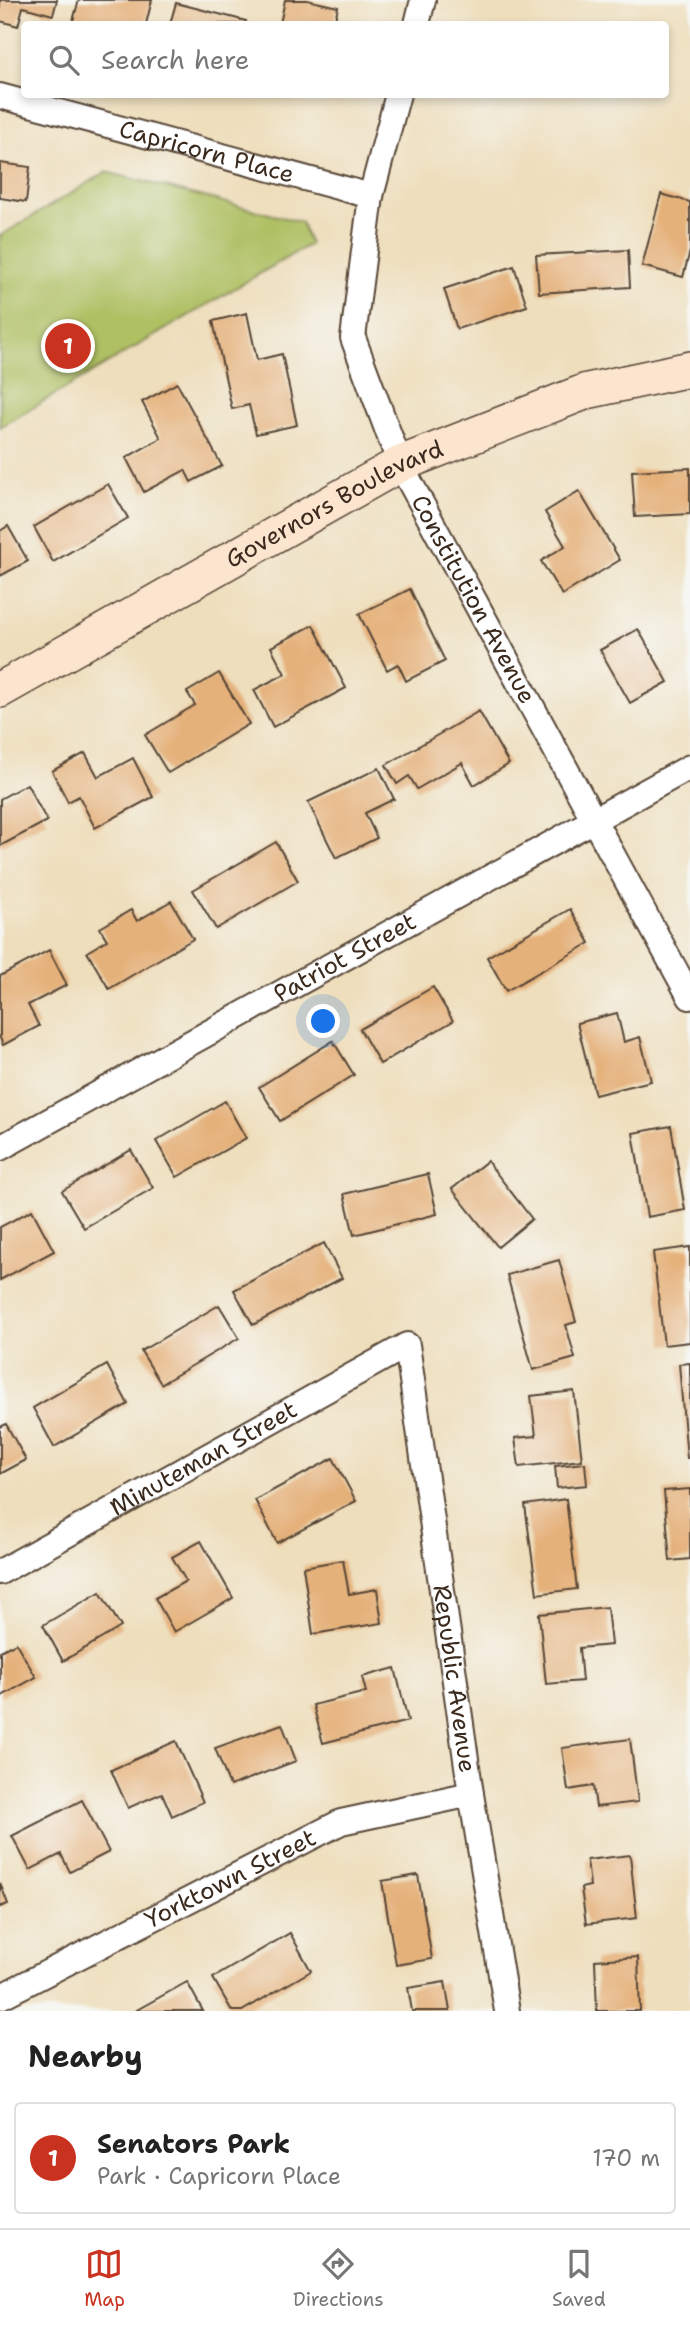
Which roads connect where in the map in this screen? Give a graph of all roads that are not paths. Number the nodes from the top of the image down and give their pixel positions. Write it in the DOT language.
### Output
graph roads {
  1 [pos="423,0"];
  2 [pos="417,21"];
  3 [pos="0,96"];
  4 [pos="397,98"];
  5 [pos="371,196"];
  6 [pos="690,369"];
  7 [pos="400,464"];
  8 [pos="0,690"];
  9 [pos="690,767"];
  10 [pos="594,819"];
  11 [pos="690,997"];
  12 [pos="0,1148"];
  13 [pos="407,1345"];
  14 [pos="0,1572"];
  15 [pos="471,1794"];
  16 [pos="0,1997"];
  17 [pos="507,2011"];
  1 -- 2 [label="street"];
  3 -- 5 [label="street, Capricorn Place"];
  4 -- 5 [label="street, Constitution Avenue"];
  5 -- 7 [label="street, Constitution Avenue"];
  6 -- 7 [label="main road, Governors Boulevard"];
  7 -- 8 [label="main road, Governors Boulevard"];
  7 -- 10 [label="street, Constitution Avenue"];
  9 -- 10 [label="street, Patriot Street"];
  10 -- 11 [label="street, Constitution Avenue"];
  10 -- 12 [label="street, Patriot Street"];
  13 -- 14 [label="street, Minuteman Street"];
  13 -- 15 [label="street, Republic Avenue"];
  15 -- 16 [label="street, Yorktown Street"];
  15 -- 17 [label="street, Republic Avenue"];
}
